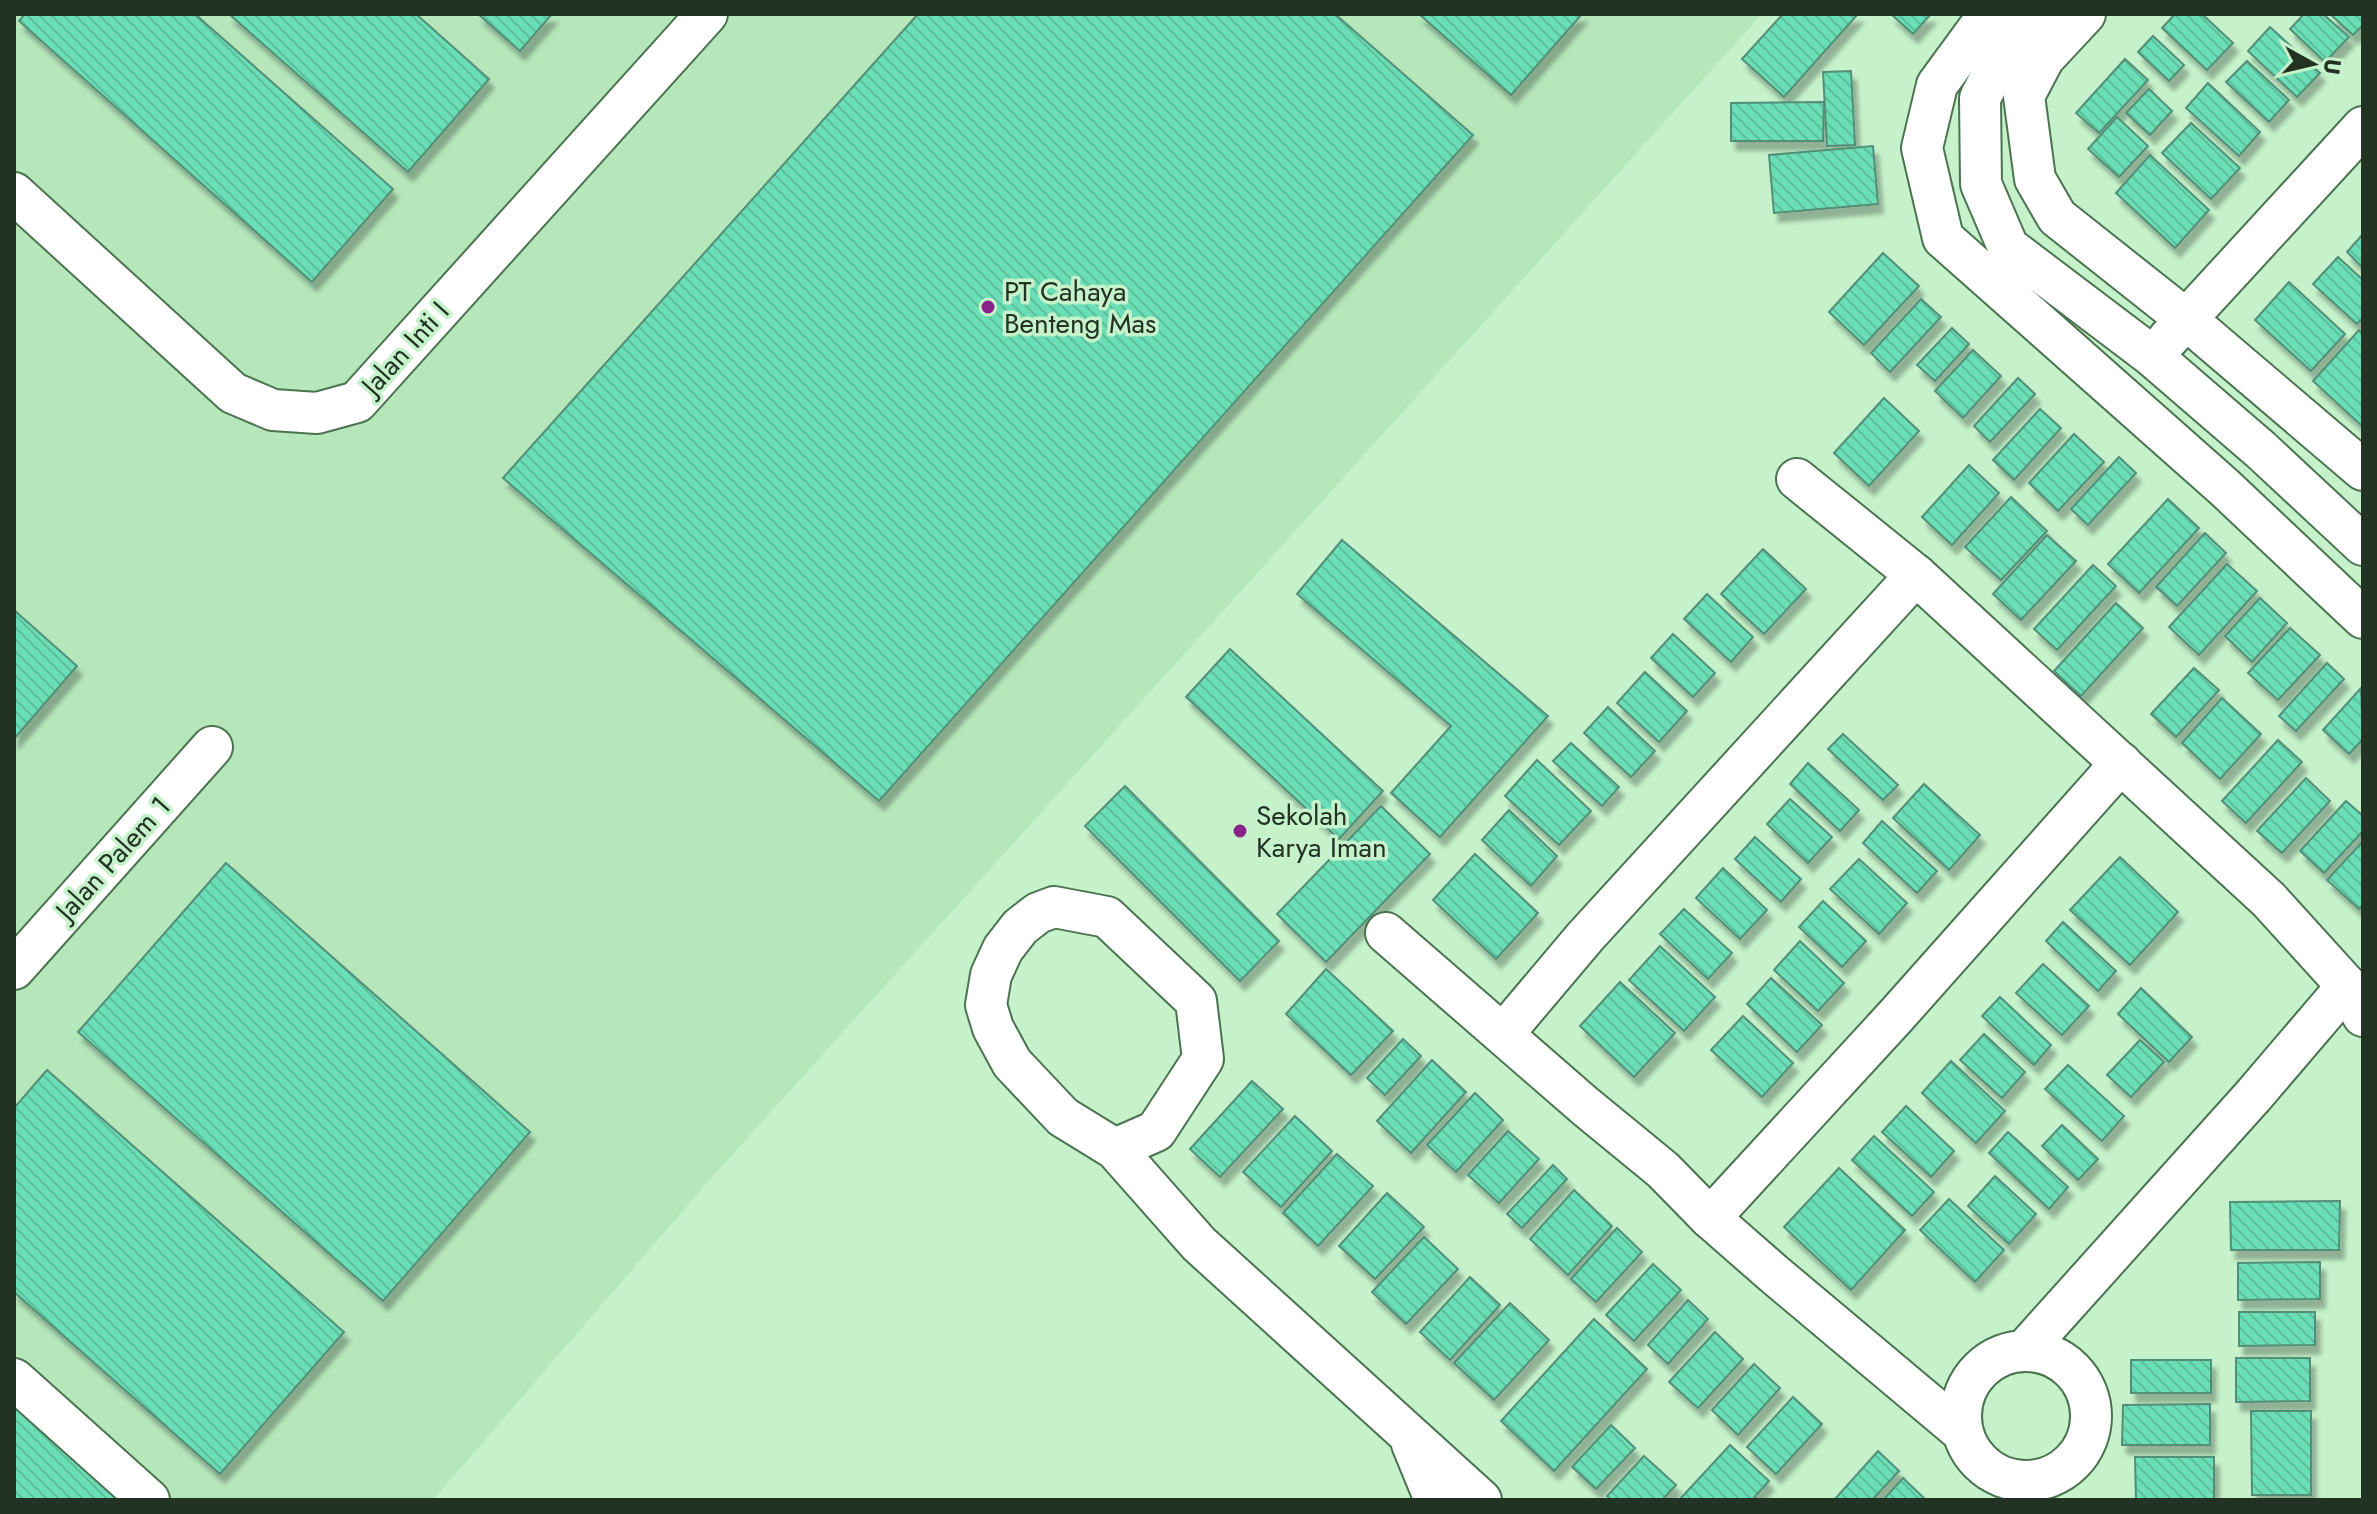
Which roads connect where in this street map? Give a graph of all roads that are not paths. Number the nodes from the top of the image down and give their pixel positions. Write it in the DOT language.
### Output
graph roads {
  1 [pos="707,14"];
  2 [pos="1989,14"];
  3 [pos="2036,14"];
  4 [pos="2085,14"];
  5 [pos="2363,127"];
  6 [pos="14,193"];
  7 [pos="2187,320"];
  8 [pos="2152,356"];
  9 [pos="2261,450"];
  10 [pos="2363,470"];
  11 [pos="1797,479"];
  12 [pos="2224,487"];
  13 [pos="2363,545"];
  14 [pos="1916,575"];
  15 [pos="2363,618"];
  16 [pos="212,747"];
  17 [pos="2121,763"];
  18 [pos="1386,933"];
  19 [pos="14,969"];
  20 [pos="2355,1001"];
  21 [pos="1504,1033"];
  22 [pos="1115,1149"];
  23 [pos="1710,1218"];
  24 [pos="2025,1350"];
  25 [pos="14,1379"];
  26 [pos="1961,1431"];
  27 [pos="1409,1437"];
  28 [pos="2037,1489"];
  29 [pos="149,1500"];
  30 [pos="1435,1500"];
  31 [pos="1481,1500"];
  1 -- 6 [label="street, Jalan Inti I"];
  2 -- 12 [label="street"];
  3 -- 8 [label="street"];
  4 -- 7 [label="street"];
  5 -- 7 [label="street"];
  7 -- 8 [label="street"];
  7 -- 10 [label="street"];
  8 -- 9 [label="street"];
  9 -- 12 [label="street"];
  9 -- 13 [label="street"];
  11 -- 14 [label="street"];
  12 -- 15 [label="street"];
  14 -- 17 [label="street"];
  14 -- 21 [label="street"];
  16 -- 19 [label="street, Jalan Palem 1"];
  17 -- 20 [label="street"];
  17 -- 23 [label="street"];
  18 -- 21 [label="street"];
  20 -- 24 [label="street"];
  21 -- 23 [label="street"];
  22 -- 22 [label="street"];
  22 -- 27 [label="street"];
  23 -- 26 [label="street"];
  24 -- 26 [label="street"];
  24 -- 28 [label="street"];
  25 -- 29 [label="street"];
  26 -- 28 [label="street"];
  27 -- 30 [label="street"];
  27 -- 31 [label="street"];
}
